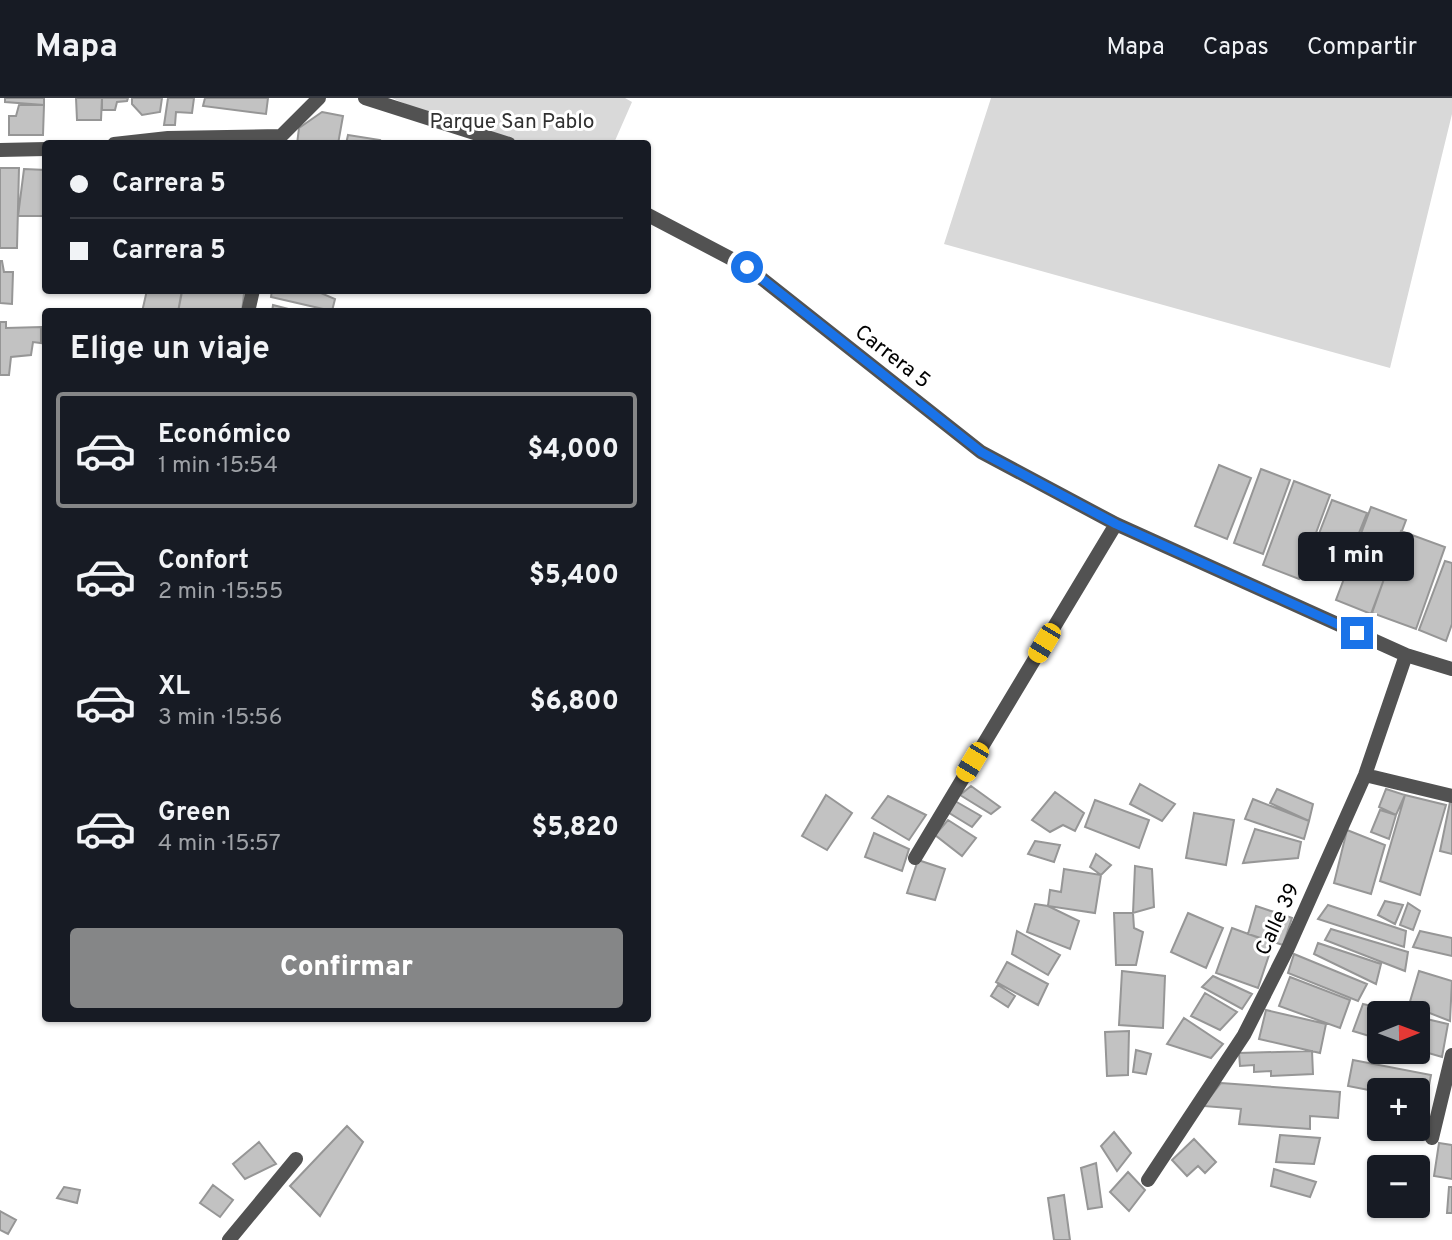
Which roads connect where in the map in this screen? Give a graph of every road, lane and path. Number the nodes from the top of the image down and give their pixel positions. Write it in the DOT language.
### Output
graph roads {
  1 [pos="318,98"];
  2 [pos="365,98"];
  3 [pos="150,140"];
  4 [pos="281,140"];
  5 [pos="496,140"];
  6 [pos="42,149"];
  7 [pos="0,150"];
  8 [pos="651,217"];
  9 [pos="1116,524"];
  10 [pos="1406,655"];
  11 [pos="1452,669"];
  12 [pos="1366,775"];
  13 [pos="1452,796"];
  14 [pos="915,858"];
  15 [pos="1452,1055"];
  16 [pos="1432,1138"];
  17 [pos="296,1159"];
  18 [pos="1148,1180"];
  19 [pos="229,1240"];
  1 -- 4 [label="street"];
  2 -- 5 [label="street"];
  3 -- 4 [label="street"];
  6 -- 7 [label="street"];
  8 -- 9 [label="street, Carrera 5"];
  9 -- 10 [label="street, Carrera 5"];
  9 -- 14 [label="street"];
  10 -- 11 [label="street, Carrera 5"];
  10 -- 12 [label="street, Calle 39"];
  12 -- 13 [label="street"];
  12 -- 18 [label="street, Calle 39"];
  15 -- 16 [label="street"];
  17 -- 19 [label="street"];
}
